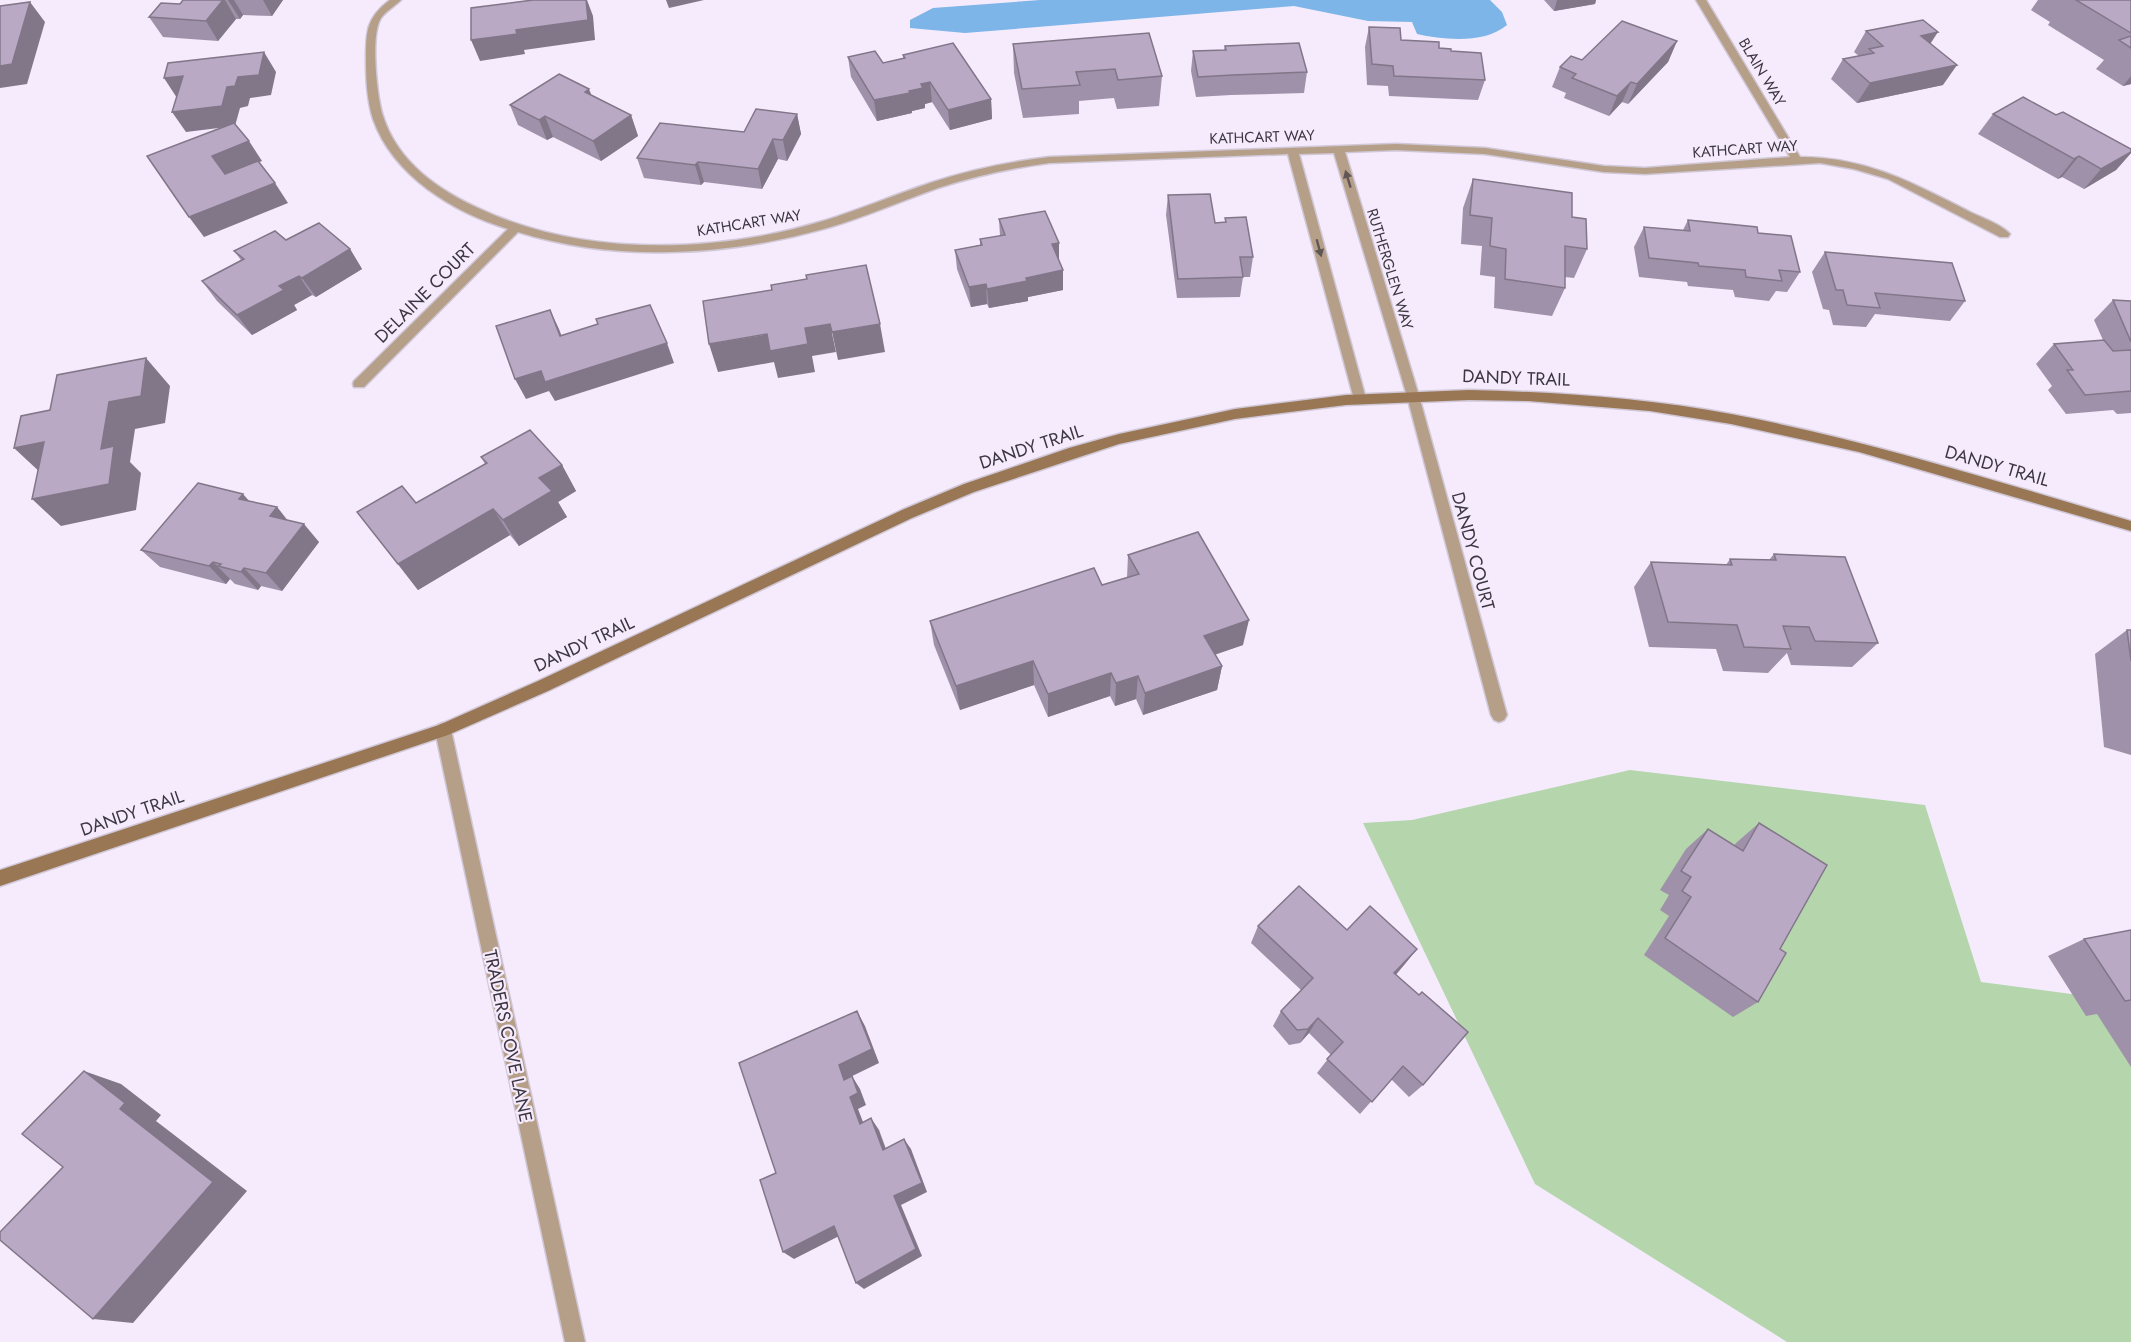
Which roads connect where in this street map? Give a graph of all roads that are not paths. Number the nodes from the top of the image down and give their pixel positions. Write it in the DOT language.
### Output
graph roads {
  1 [pos="1701,0"];
  2 [pos="394,1"];
  3 [pos="1339,150"];
  4 [pos="1293,151"];
  5 [pos="1797,160"];
  6 [pos="516,228"];
  7 [pos="2004,234"];
  8 [pos="359,384"];
  9 [pos="1413,396"];
  10 [pos="1360,399"];
  11 [pos="2131,526"];
  12 [pos="1499,715"];
  13 [pos="443,730"];
  14 [pos="0,879"];
  15 [pos="575,1342"];
  1 -- 5 [label="street, BLAIN WAY"];
  2 -- 6 [label="street, KATHCART WAY"];
  3 -- 4 [label="street, KATHCART WAY"];
  3 -- 5 [label="street, KATHCART WAY"];
  9 -- 3 [label="street, RUTHERGLEN WAY, one-way"];
  4 -- 6 [label="street, KATHCART WAY"];
  4 -- 10 [label="street, one-way"];
  5 -- 7 [label="street, KATHCART WAY"];
  6 -- 8 [label="street, DELAINE COURT"];
  9 -- 10 [label="street, DANDY TRAIL"];
  9 -- 11 [label="street, DANDY TRAIL"];
  9 -- 12 [label="street, DANDY COURT"];
  10 -- 13 [label="street, DANDY TRAIL"];
  13 -- 14 [label="street, DANDY TRAIL"];
  13 -- 15 [label="street, TRADERS COVE LANE"];
}
